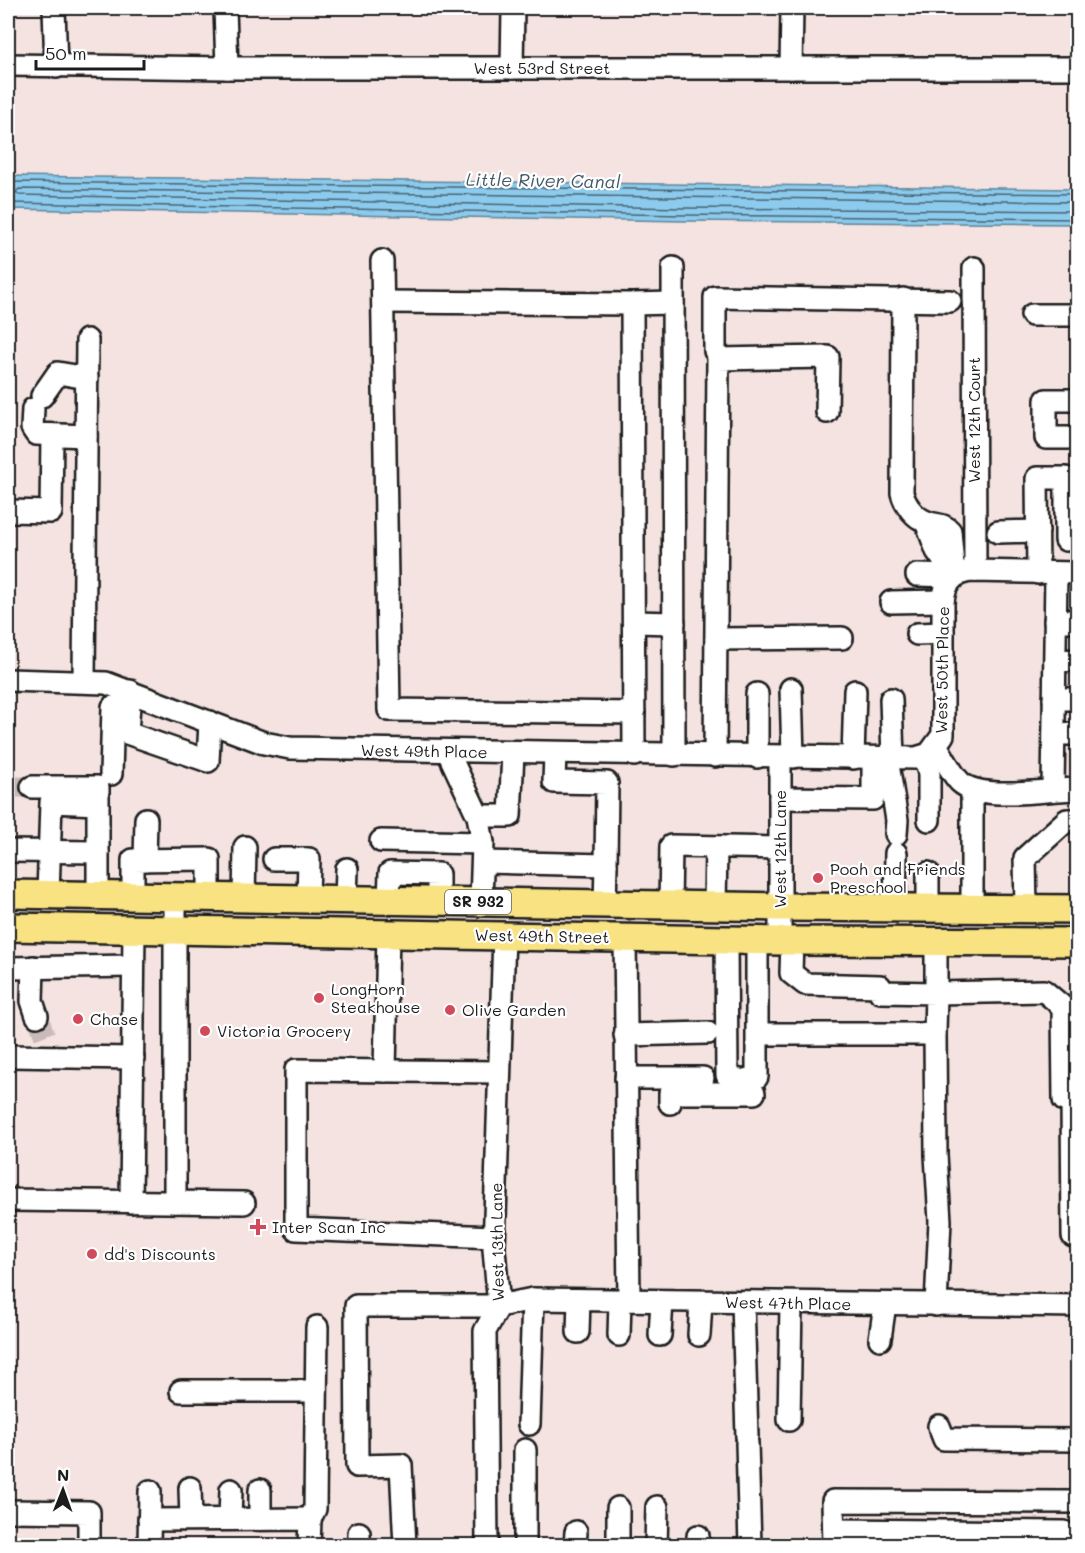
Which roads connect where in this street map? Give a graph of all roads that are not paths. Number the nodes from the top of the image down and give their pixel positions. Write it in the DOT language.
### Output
graph roads {
  1 [pos="54,8"];
  2 [pos="225,8"];
  3 [pos="513,8"];
  4 [pos="792,8"];
  5 [pos="8,65"];
  6 [pos="56,67"];
  7 [pos="228,68"];
  8 [pos="512,68"];
  9 [pos="791,68"];
  10 [pos="1077,68"];
  11 [pos="382,261"];
  12 [pos="672,268"];
  13 [pos="974,268"];
  14 [pos="903,299"];
  15 [pos="950,301"];
  16 [pos="383,302"];
  17 [pos="673,303"];
  18 [pos="632,304"];
  19 [pos="1032,315"];
  20 [pos="1077,315"];
  21 [pos="87,340"];
  22 [pos="715,351"];
  23 [pos="87,378"];
  24 [pos="1077,400"];
  25 [pos="827,412"];
  26 [pos="52,435"];
  27 [pos="86,436"];
  28 [pos="1077,438"];
  29 [pos="8,512"];
  30 [pos="1038,531"];
  31 [pos="998,532"];
  32 [pos="1066,540"];
  33 [pos="975,571"];
  34 [pos="1057,573"];
  35 [pos="917,575"];
  36 [pos="954,576"];
  37 [pos="944,601"];
  38 [pos="891,602"];
  39 [pos="1055,621"];
  40 [pos="1077,621"];
  41 [pos="634,622"];
  42 [pos="674,623"];
  43 [pos="943,633"];
  44 [pos="918,634"];
  45 [pos="842,638"];
  46 [pos="716,639"];
  47 [pos="1077,660"];
  48 [pos="1055,661"];
  49 [pos="8,680"];
  50 [pos="84,681"];
  51 [pos="122,688"];
  52 [pos="791,689"];
  53 [pos="855,691"];
  54 [pos="757,694"];
  55 [pos="891,699"];
  56 [pos="1054,699"];
  57 [pos="1077,699"];
  58 [pos="634,713"];
  59 [pos="210,722"];
  60 [pos="1054,734"];
  61 [pos="1077,734"];
  62 [pos="931,751"];
  63 [pos="448,752"];
  64 [pos="513,753"];
  65 [pos="555,753"];
  66 [pos="601,754"];
  67 [pos="634,755"];
  68 [pos="674,755"];
  69 [pos="715,756"];
  70 [pos="757,757"];
  71 [pos="787,757"];
  72 [pos="877,758"];
  73 [pos="601,783"];
  74 [pos="32,787"];
  75 [pos="102,788"];
  76 [pos="1053,789"];
  77 [pos="1077,789"];
  78 [pos="972,790"];
  79 [pos="780,798"];
  80 [pos="477,816"];
  81 [pos="146,819"];
  82 [pos="929,820"];
  83 [pos="1077,820"];
  84 [pos="381,841"];
  85 [pos="245,847"];
  86 [pos="716,847"];
  87 [pos="780,848"];
  88 [pos="8,851"];
  89 [pos="50,852"];
  90 [pos="98,852"];
  91 [pos="483,852"];
  92 [pos="274,859"];
  93 [pos="145,860"];
  94 [pos="606,865"];
  95 [pos="347,868"];
  96 [pos="928,873"];
  97 [pos="8,894"];
  98 [pos="48,895"];
  99 [pos="98,896"];
  100 [pos="133,896"];
  101 [pos="175,897"];
  102 [pos="209,898"];
  103 [pos="244,898"];
  104 [pos="308,899"];
  105 [pos="346,900"];
  106 [pos="481,902"];
  107 [pos="605,904"];
  108 [pos="639,904"];
  109 [pos="670,905"];
  110 [pos="714,906"];
  111 [pos="780,907"];
  112 [pos="895,908"];
  113 [pos="928,908"];
  114 [pos="972,908"];
  115 [pos="1026,909"];
  116 [pos="1077,909"];
  117 [pos="8,927"];
  118 [pos="134,929"];
  119 [pos="175,930"];
  120 [pos="331,932"];
  121 [pos="388,933"];
  122 [pos="504,935"];
  123 [pos="625,937"];
  124 [pos="726,939"];
  125 [pos="776,940"];
  126 [pos="936,941"];
  127 [pos="1077,942"];
  128 [pos="133,966"];
  129 [pos="33,967"];
  130 [pos="8,968"];
  131 [pos="936,993"];
  132 [pos="37,1016"];
  133 [pos="708,1033"];
  134 [pos="766,1034"];
  135 [pos="935,1034"];
  136 [pos="625,1035"];
  137 [pos="8,1056"];
  138 [pos="133,1058"];
  139 [pos="385,1071"];
  140 [pos="499,1072"];
  141 [pos="626,1078"];
  142 [pos="703,1078"];
  143 [pos="754,1093"];
  144 [pos="1075,1100"];
  145 [pos="670,1103"];
  146 [pos="8,1200"];
  147 [pos="131,1202"];
  148 [pos="175,1202"];
  149 [pos="244,1203"];
  150 [pos="1073,1236"];
  151 [pos="494,1237"];
  152 [pos="533,1299"];
  153 [pos="579,1300"];
  154 [pos="625,1301"];
  155 [pos="662,1301"];
  156 [pos="701,1302"];
  157 [pos="743,1302"];
  158 [pos="791,1303"];
  159 [pos="885,1304"];
  160 [pos="936,1305"];
  161 [pos="499,1306"];
  162 [pos="1077,1306"];
  163 [pos="317,1327"];
  164 [pos="578,1332"];
  165 [pos="619,1335"];
  166 [pos="660,1335"];
  167 [pos="699,1335"];
  168 [pos="880,1339"];
  169 [pos="181,1391"];
  170 [pos="316,1391"];
  171 [pos="789,1420"];
  172 [pos="529,1424"];
  173 [pos="939,1426"];
  174 [pos="1077,1440"];
  175 [pos="525,1450"];
  176 [pos="190,1488"];
  177 [pos="231,1490"];
  178 [pos="260,1490"];
  179 [pos="150,1491"];
  180 [pos="1071,1502"];
  181 [pos="657,1507"];
  182 [pos="618,1508"];
  183 [pos="8,1511"];
  184 [pos="191,1519"];
  185 [pos="230,1519"];
  186 [pos="260,1519"];
  187 [pos="310,1519"];
  188 [pos="149,1520"];
  189 [pos="834,1538"];
  190 [pos="1064,1539"];
  191 [pos="89,1545"];
  192 [pos="149,1545"];
  193 [pos="309,1545"];
  194 [pos="405,1545"];
  195 [pos="487,1545"];
  196 [pos="525,1545"];
  197 [pos="618,1545"];
  198 [pos="656,1545"];
  199 [pos="750,1545"];
  1 -- 6 [label="street"];
  2 -- 7 [label="street"];
  3 -- 8 [label="street"];
  4 -- 9 [label="street"];
  5 -- 6 [label="street, West 53rd Street"];
  6 -- 7 [label="street, West 53rd Street"];
  7 -- 8 [label="street, West 53rd Street"];
  8 -- 9 [label="street, West 53rd Street"];
  9 -- 10 [label="street, West 53rd Street"];
  11 -- 16 [label="street"];
  12 -- 17 [label="street"];
  13 -- 33 [label="street, West 12th Court"];
  14 -- 15 [label="street"];
  14 -- 22 [label="street"];
  14 -- 36 [label="street"];
  16 -- 18 [label="street"];
  16 -- 58 [label="street"];
  17 -- 18 [label="street"];
  17 -- 42 [label="street"];
  18 -- 41 [label="street"];
  19 -- 20 [label="street"];
  21 -- 23 [label="street"];
  23 -- 26 [label="street"];
  23 -- 27 [label="street"];
  24 -- 28 [label="street"];
  25 -- 46 [label="street"];
  26 -- 27 [label="street"];
  26 -- 29 [label="street"];
  27 -- 50 [label="street"];
  30 -- 31 [label="street"];
  30 -- 32 [label="street"];
  30 -- 34 [label="street"];
  33 -- 34 [label="street"];
  33 -- 36 [label="street"];
  34 -- 39 [label="street"];
  35 -- 36 [label="street"];
  36 -- 37 [label="street, West 50th Place"];
  37 -- 38 [label="street"];
  37 -- 43 [label="street, West 50th Place"];
  39 -- 40 [label="street"];
  39 -- 48 [label="street"];
  41 -- 42 [label="street"];
  41 -- 58 [label="street"];
  42 -- 68 [label="street"];
  43 -- 44 [label="street"];
  43 -- 62 [label="street, West 50th Place"];
  45 -- 46 [label="street"];
  46 -- 69 [label="street"];
  47 -- 48 [label="street"];
  48 -- 56 [label="street"];
  49 -- 50 [label="street, West 49th Place"];
  50 -- 51 [label="street, West 49th Place"];
  51 -- 59 [label="street, West 49th Place"];
  51 -- 59 [label="street"];
  51 -- 75 [label="street"];
  52 -- 71 [label="street, West 12th Lane"];
  53 -- 72 [label="street"];
  54 -- 70 [label="street"];
  55 -- 72 [label="street"];
  56 -- 57 [label="street"];
  56 -- 60 [label="street"];
  58 -- 67 [label="street"];
  59 -- 63 [label="street, West 49th Place"];
  60 -- 61 [label="street"];
  60 -- 76 [label="street"];
  62 -- 72 [label="street"];
  62 -- 78 [label="street"];
  62 -- 82 [label="street"];
  63 -- 64 [label="street, West 49th Place"];
  63 -- 80 [label="street"];
  64 -- 65 [label="street, West 49th Place"];
  64 -- 80 [label="street"];
  65 -- 66 [label="street, West 49th Place"];
  65 -- 73 [label="street"];
  66 -- 67 [label="street, West 49th Place"];
  66 -- 73 [label="street"];
  67 -- 68 [label="street, West 49th Place"];
  68 -- 69 [label="street, West 49th Place"];
  69 -- 70 [label="street, West 49th Place"];
  70 -- 71 [label="street, West 49th Place"];
  71 -- 72 [label="street, West 49th Place"];
  71 -- 79 [label="street, West 12th Lane"];
  72 -- 79 [label="street"];
  72 -- 112 [label="street"];
  73 -- 94 [label="street"];
  74 -- 75 [label="street"];
  75 -- 89 [label="street"];
  75 -- 90 [label="street"];
  76 -- 77 [label="street"];
  76 -- 78 [label="street"];
  78 -- 114 [label="street"];
  79 -- 87 [label="street, West 12th Lane"];
  80 -- 91 [label="street"];
  81 -- 93 [label="street"];
  83 -- 115 [label="street"];
  84 -- 91 [label="street"];
  85 -- 103 [label="street"];
  86 -- 87 [label="street"];
  86 -- 109 [label="street"];
  86 -- 110 [label="street"];
  87 -- 111 [label="street, West 12th Lane"];
  88 -- 89 [label="street"];
  89 -- 90 [label="street"];
  89 -- 98 [label="street"];
  90 -- 99 [label="street"];
  91 -- 94 [label="street"];
  91 -- 106 [label="street"];
  92 -- 104 [label="street"];
  93 -- 100 [label="street"];
  93 -- 102 [label="street"];
  94 -- 107 [label="street"];
  95 -- 105 [label="street"];
  96 -- 113 [label="street"];
  97 -- 98 [label="main road, West 49th Street / SR 932"];
  98 -- 99 [label="main road, West 49th Street / SR 932"];
  99 -- 100 [label="main road, West 49th Street / SR 932"];
  100 -- 101 [label="main road, West 49th Street / SR 932"];
  101 -- 102 [label="main road, West 49th Street / SR 932"];
  101 -- 119 [label="street"];
  102 -- 103 [label="main road, West 49th Street / SR 932"];
  103 -- 104 [label="main road, West 49th Street / SR 932"];
  104 -- 105 [label="main road, West 49th Street / SR 932"];
  105 -- 106 [label="main road, West 49th Street / SR 932"];
  106 -- 107 [label="main road, West 49th Street / SR 932"];
  106 -- 120 [label="main road"];
  107 -- 108 [label="main road, West 49th Street / SR 932"];
  108 -- 109 [label="main road, West 49th Street / SR 932"];
  108 -- 122 [label="main road"];
  109 -- 110 [label="main road, West 49th Street / SR 932"];
  110 -- 111 [label="main road, West 49th Street / SR 932"];
  111 -- 112 [label="main road, West 49th Street / SR 932"];
  111 -- 125 [label="street, West 12th Lane"];
  112 -- 113 [label="main road, West 49th Street / SR 932"];
  113 -- 114 [label="main road, West 49th Street / SR 932"];
  114 -- 115 [label="main road, West 49th Street / SR 932"];
  115 -- 116 [label="main road, West 49th Street / SR 932"];
  117 -- 118 [label="main road, West 49th Street / SR 932"];
  118 -- 119 [label="main road, West 49th Street / SR 932"];
  118 -- 128 [label="street"];
  119 -- 120 [label="main road, West 49th Street / SR 932"];
  119 -- 148 [label="street"];
  120 -- 121 [label="main road, West 49th Street / SR 932"];
  121 -- 122 [label="main road, West 49th Street / SR 932"];
  121 -- 139 [label="street"];
  122 -- 123 [label="main road, West 49th Street / SR 932"];
  122 -- 140 [label="street, West 13th Lane"];
  123 -- 124 [label="main road, West 49th Street / SR 932"];
  123 -- 136 [label="street"];
  124 -- 125 [label="main road, West 49th Street / SR 932"];
  124 -- 125 [label="street"];
  125 -- 126 [label="main road, West 49th Street / SR 932"];
  125 -- 131 [label="street"];
  126 -- 127 [label="main road, West 49th Street / SR 932"];
  126 -- 131 [label="street"];
  128 -- 129 [label="street"];
  128 -- 138 [label="street"];
  129 -- 130 [label="street"];
  129 -- 132 [label="street"];
  131 -- 135 [label="street"];
  131 -- 144 [label="street"];
  133 -- 136 [label="street"];
  134 -- 135 [label="street"];
  135 -- 160 [label="street"];
  136 -- 141 [label="street"];
  137 -- 138 [label="street"];
  138 -- 147 [label="street"];
  139 -- 140 [label="street"];
  139 -- 151 [label="street"];
  140 -- 151 [label="street, West 13th Lane"];
  141 -- 142 [label="street"];
  141 -- 154 [label="street"];
  143 -- 145 [label="street"];
  144 -- 150 [label="street"];
  146 -- 147 [label="street"];
  147 -- 148 [label="street"];
  148 -- 149 [label="street"];
  151 -- 161 [label="street, West 13th Lane"];
  152 -- 153 [label="street, West 47th Place"];
  152 -- 161 [label="street, West 47th Place"];
  152 -- 172 [label="street"];
  153 -- 154 [label="street, West 47th Place"];
  153 -- 164 [label="street"];
  154 -- 155 [label="street, West 47th Place"];
  154 -- 165 [label="street"];
  155 -- 156 [label="street, West 47th Place"];
  155 -- 166 [label="street"];
  156 -- 157 [label="street, West 47th Place"];
  156 -- 167 [label="street"];
  157 -- 158 [label="street, West 47th Place"];
  157 -- 199 [label="street"];
  158 -- 159 [label="street, West 47th Place"];
  158 -- 171 [label="street"];
  159 -- 160 [label="street, West 47th Place"];
  159 -- 168 [label="street"];
  160 -- 162 [label="street, West 47th Place"];
  161 -- 194 [label="street, West 47th Place"];
  161 -- 195 [label="street, West 13th Lane"];
  163 -- 170 [label="street"];
  169 -- 170 [label="street"];
  170 -- 187 [label="street"];
  173 -- 174 [label="street"];
  175 -- 196 [label="street"];
  176 -- 184 [label="street"];
  177 -- 185 [label="street"];
  178 -- 186 [label="street"];
  179 -- 188 [label="street"];
  180 -- 189 [label="street"];
  180 -- 190 [label="street"];
  181 -- 198 [label="street"];
  182 -- 197 [label="street"];
  183 -- 191 [label="street"];
  184 -- 185 [label="street"];
  184 -- 188 [label="street"];
  185 -- 186 [label="street"];
  186 -- 187 [label="street"];
  187 -- 193 [label="street"];
  188 -- 192 [label="street"];
  189 -- 190 [label="street"];
}
